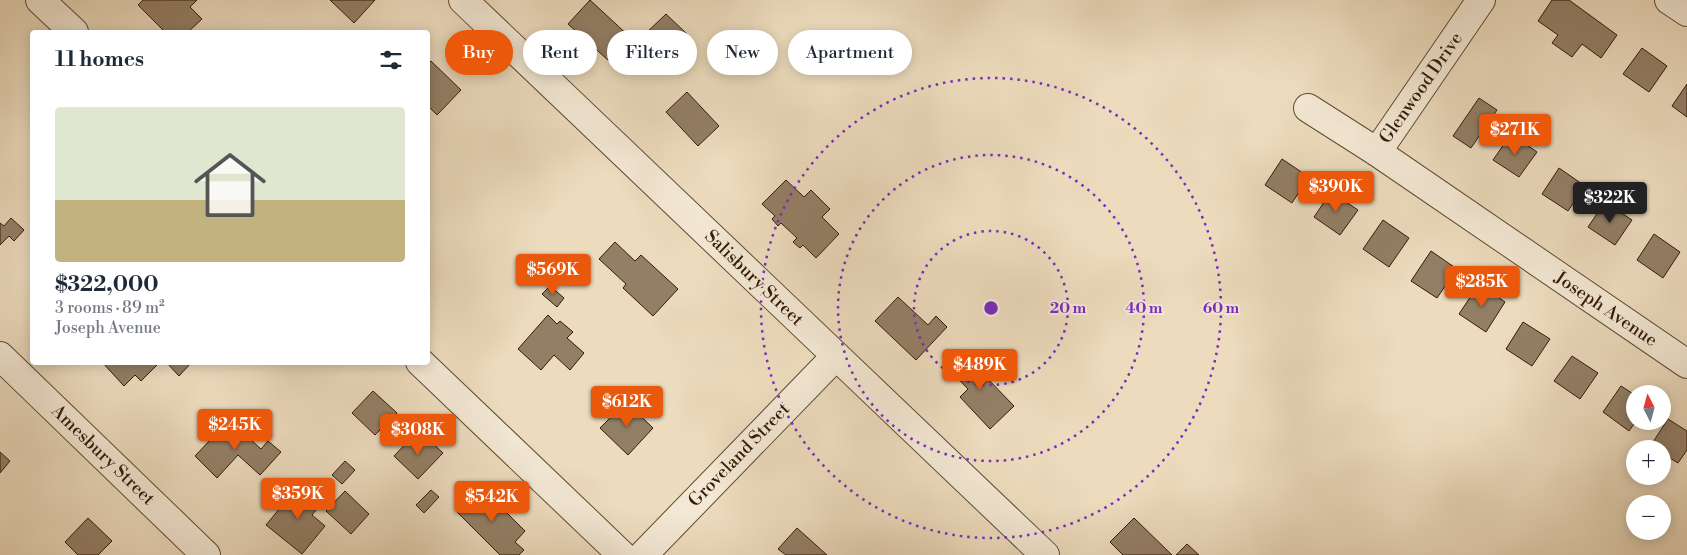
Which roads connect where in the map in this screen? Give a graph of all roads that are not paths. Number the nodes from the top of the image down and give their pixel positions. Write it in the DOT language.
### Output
graph roads {
  1 [pos="40,0"];
  2 [pos="463,0"];
  3 [pos="1482,0"];
  4 [pos="1669,0"];
  5 [pos="1687,12"];
  6 [pos="72,30"];
  7 [pos="1308,108"];
  8 [pos="1377,152"];
  9 [pos="0,356"];
  10 [pos="836,356"];
  11 [pos="1687,364"];
  12 [pos="423,365"];
  13 [pos="206,555"];
  14 [pos="622,555"];
  15 [pos="643,555"];
  16 [pos="1046,555"];
  1 -- 6 [label="street"];
  2 -- 10 [label="street, Salisbury Street"];
  3 -- 8 [label="street, Glenwood Drive"];
  4 -- 5 [label="street"];
  7 -- 8 [label="street, Joseph Avenue"];
  8 -- 11 [label="street, Joseph Avenue"];
  9 -- 13 [label="street, Amesbury Street"];
  10 -- 15 [label="street, Groveland Street"];
  10 -- 16 [label="street, Salisbury Street"];
  12 -- 14 [label="street"];
}
